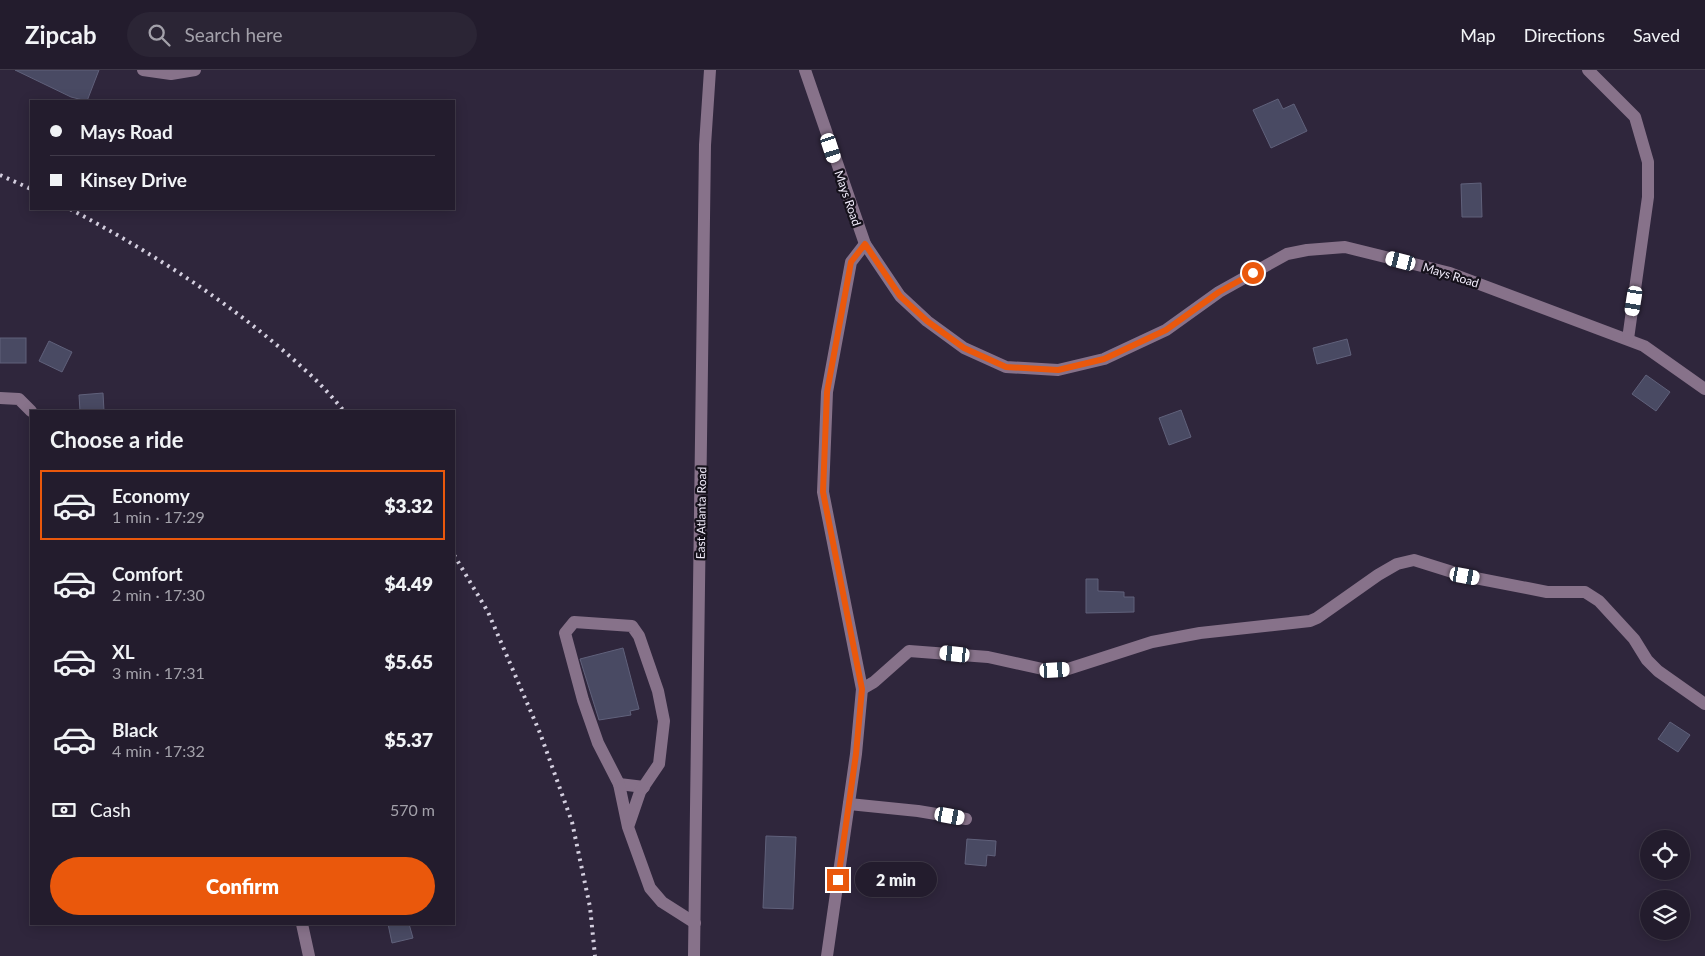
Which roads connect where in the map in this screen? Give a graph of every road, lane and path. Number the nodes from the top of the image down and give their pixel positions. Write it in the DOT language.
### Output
graph roads {
  1 [pos="143,70"];
  2 [pos="195,70"];
  3 [pos="710,70"];
  4 [pos="805,70"];
  5 [pos="1588,70"];
  6 [pos="865,244"];
  7 [pos="1628,339"];
  8 [pos="1705,389"];
  9 [pos="0,398"];
  10 [pos="30,410"];
  11 [pos="862,689"];
  12 [pos="1705,704"];
  13 [pos="619,784"];
  14 [pos="644,787"];
  15 [pos="849,804"];
  16 [pos="966,819"];
  17 [pos="628,827"];
  18 [pos="695,923"];
  19 [pos="302,925"];
  20 [pos="309,956"];
  21 [pos="694,956"];
  22 [pos="827,956"];
  1 -- 2 [label="street"];
  3 -- 18 [label="street, East Atlanta Road"];
  4 -- 6 [label="street, Mays Road"];
  5 -- 7 [label="street"];
  6 -- 7 [label="street, Mays Road"];
  6 -- 11 [label="street"];
  7 -- 8 [label="street, Mays Road"];
  9 -- 10 [label="street"];
  11 -- 12 [label="street"];
  11 -- 15 [label="street"];
  13 -- 14 [label="street"];
  13 -- 14 [label="street"];
  13 -- 17 [label="street"];
  14 -- 17 [label="street"];
  15 -- 16 [label="street"];
  15 -- 22 [label="street"];
  17 -- 18 [label="street"];
  18 -- 21 [label="street, East Atlanta Road"];
  19 -- 20 [label="street"];
}
